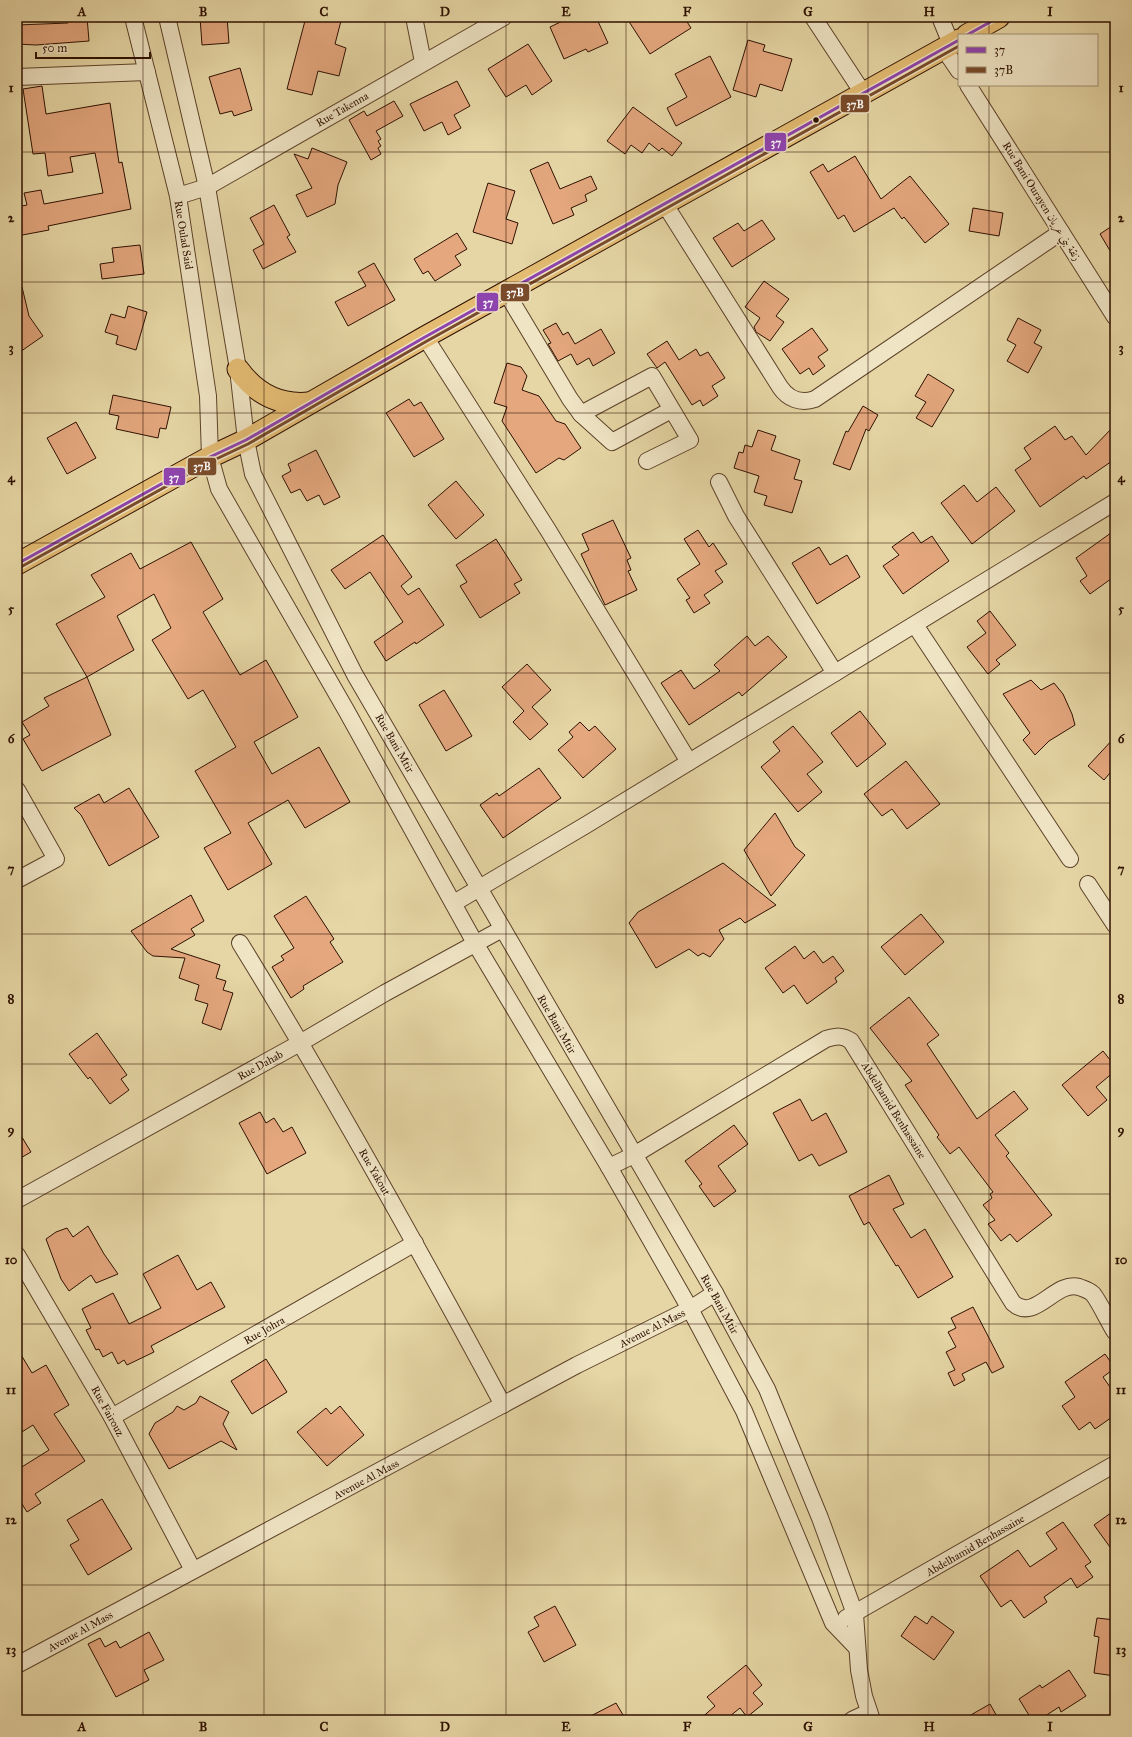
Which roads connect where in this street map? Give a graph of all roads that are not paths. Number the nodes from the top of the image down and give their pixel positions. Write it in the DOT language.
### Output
graph roads {
  1 [pos="134,17"];
  2 [pos="167,17"];
  3 [pos="414,17"];
  4 [pos="504,17"];
  5 [pos="813,17"];
  6 [pos="940,17"];
  7 [pos="999,17"];
  8 [pos="969,34"];
  9 [pos="955,42"];
  10 [pos="423,62"];
  11 [pos="958,64"];
  12 [pos="147,72"];
  13 [pos="17,77"];
  14 [pos="969,86"];
  15 [pos="863,93"];
  16 [pos="207,186"];
  17 [pos="178,196"];
  18 [pos="664,203"];
  19 [pos="1061,232"];
  20 [pos="506,292"];
  21 [pos="1115,317"];
  22 [pos="425,337"];
  23 [pos="238,369"];
  24 [pos="309,403"];
  25 [pos="671,410"];
  26 [pos="581,414"];
  27 [pos="246,440"];
  28 [pos="210,457"];
  29 [pos="647,462"];
  30 [pos="719,482"];
  31 [pos="1115,502"];
  32 [pos="17,564"];
  33 [pos="915,624"];
  34 [pos="835,673"];
  35 [pos="689,762"];
  36 [pos="17,790"];
  37 [pos="1070,859"];
  38 [pos="17,880"];
  39 [pos="1088,884"];
  40 [pos="480,888"];
  41 [pos="454,904"];
  42 [pos="1115,925"];
  43 [pos="502,929"];
  44 [pos="240,943"];
  45 [pos="475,943"];
  46 [pos="300,1043"];
  47 [pos="634,1155"];
  48 [pos="609,1167"];
  49 [pos="17,1200"];
  50 [pos="415,1243"];
  51 [pos="17,1255"];
  52 [pos="715,1293"];
  53 [pos="690,1309"];
  54 [pos="1115,1332"];
  55 [pos="503,1405"];
  56 [pos="112,1417"];
  57 [pos="1115,1464"];
  58 [pos="194,1570"];
  59 [pos="856,1614"];
  60 [pos="833,1624"];
  61 [pos="857,1648"];
  62 [pos="17,1665"];
  63 [pos="871,1716"];
  64 [pos="852,1720"];
  1 -- 12 [label="street, Rue Oulad Said"];
  2 -- 16 [label="street"];
  3 -- 10 [label="street"];
  4 -- 10 [label="street, Rue Takenna"];
  5 -- 15 [label="street"];
  6 -- 9 [label="street"];
  7 -- 8 [label="main road"];
  9 -- 11 [label="street"];
  9 -- 15 [label="main road"];
  10 -- 16 [label="street, Rue Takenna"];
  12 -- 13 [label="street"];
  12 -- 17 [label="street, Rue Oulad Said"];
  14 -- 19 [label="street, Rue Bani Ourayen زنقة بني عريان"];
  15 -- 18 [label="main road"];
  16 -- 17 [label="street, Rue Takenna"];
  16 -- 23 [label="street"];
  17 -- 28 [label="street, Rue Oulad Said"];
  18 -- 19 [label="street"];
  18 -- 20 [label="main road"];
  19 -- 21 [label="street, Rue Bani Ourayen زنقة بني عريان"];
  20 -- 22 [label="main road"];
  20 -- 26 [label="street"];
  22 -- 24 [label="main road"];
  22 -- 35 [label="street"];
  23 -- 24 [label="main road"];
  23 -- 27 [label="street"];
  24 -- 27 [label="main road"];
  25 -- 26 [label="street"];
  25 -- 26 [label="street"];
  25 -- 29 [label="street"];
  27 -- 28 [label="main road"];
  27 -- 40 [label="street, Rue Bani Mtir"];
  28 -- 32 [label="main road"];
  28 -- 41 [label="street"];
  30 -- 34 [label="street"];
  31 -- 33 [label="street"];
  33 -- 34 [label="street"];
  33 -- 37 [label="street"];
  34 -- 35 [label="street"];
  35 -- 40 [label="street"];
  36 -- 38 [label="street"];
  39 -- 42 [label="street"];
  40 -- 41 [label="street"];
  40 -- 43 [label="street, Rue Bani Mtir"];
  41 -- 45 [label="street"];
  43 -- 45 [label="street, Rue Dahab"];
  43 -- 47 [label="street, Rue Bani Mtir"];
  44 -- 46 [label="street, Rue Yakout"];
  45 -- 46 [label="street, Rue Dahab"];
  45 -- 48 [label="street"];
  46 -- 49 [label="street, Rue Dahab"];
  46 -- 50 [label="street, Rue Yakout"];
  47 -- 48 [label="street, Abdelhamid Benhassaine"];
  47 -- 52 [label="street, Rue Bani Mtir"];
  47 -- 54 [label="street, Abdelhamid Benhassaine"];
  48 -- 53 [label="street"];
  50 -- 55 [label="street, Rue Yakout"];
  50 -- 56 [label="street, Rue Johra"];
  51 -- 56 [label="street, Rue Fairouz"];
  52 -- 53 [label="street, Avenue Al Mass"];
  52 -- 59 [label="street, Rue Bani Mtir"];
  53 -- 55 [label="street, Avenue Al Mass"];
  53 -- 60 [label="street"];
  55 -- 58 [label="street, Avenue Al Mass"];
  56 -- 58 [label="street, Rue Fairouz"];
  57 -- 59 [label="street, Abdelhamid Benhassaine"];
  58 -- 62 [label="street, Avenue Al Mass"];
  59 -- 60 [label="street, Abdelhamid Benhassaine"];
  59 -- 61 [label="street, Rue Bani Mtir"];
  60 -- 61 [label="street"];
  61 -- 63 [label="street, Rue Bani Mtir"];
  63 -- 64 [label="street"];
}
